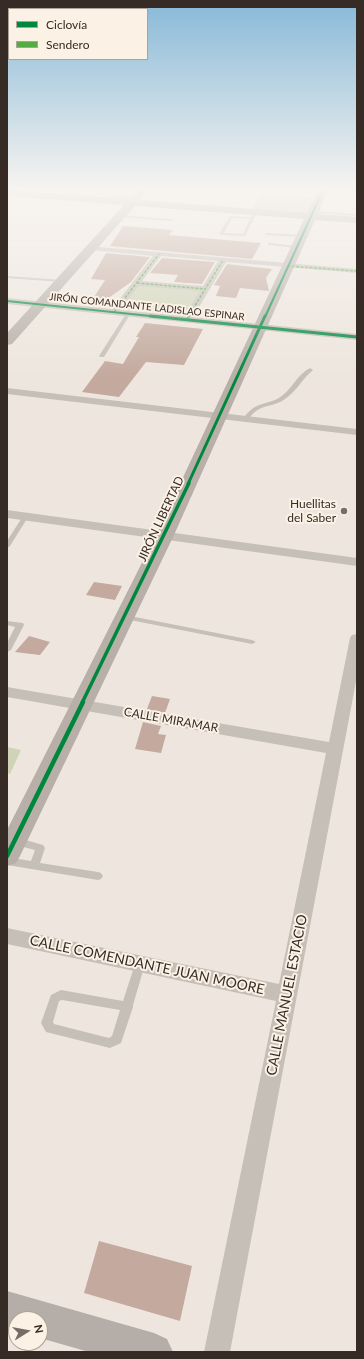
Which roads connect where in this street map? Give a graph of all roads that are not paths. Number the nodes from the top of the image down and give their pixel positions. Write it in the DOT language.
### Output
graph roads {
  1 [pos="88,251"];
  2 [pos="130,251"];
  3 [pos="295,251"];
  4 [pos="159,254"];
  5 [pos="223,260"];
  6 [pos="288,266"];
  7 [pos="357,271"];
  8 [pos="7,277"];
  9 [pos="62,281"];
  10 [pos="137,283"];
  11 [pos="205,289"];
  12 [pos="7,301"];
  13 [pos="41,304"];
  14 [pos="114,312"];
  15 [pos="129,313"];
  16 [pos="187,319"];
  17 [pos="260,326"];
  18 [pos="357,337"];
  19 [pos="7,341"];
  20 [pos="102,356"];
  21 [pos="310,370"];
  22 [pos="7,391"];
  23 [pos="220,416"];
  24 [pos="246,419"];
  25 [pos="357,432"];
  26 [pos="7,514"];
  27 [pos="25,517"];
  28 [pos="165,535"];
  29 [pos="7,546"];
  30 [pos="357,562"];
  31 [pos="125,617"];
  32 [pos="7,623"];
  33 [pos="357,638"];
  34 [pos="252,642"];
  35 [pos="7,650"];
  36 [pos="7,692"];
  37 [pos="82,705"];
  38 [pos="334,749"];
  39 [pos="9,853"];
  40 [pos="34,866"];
  41 [pos="98,876"];
  42 [pos="7,936"];
  43 [pos="140,964"];
  44 [pos="287,994"];
  45 [pos="128,1007"];
  46 [pos="48,1321"];
  47 [pos="154,1352"];
  48 [pos="218,1352"];
  1 -- 9 [label="street"];
  2 -- 4 [label="street"];
  3 -- 6 [label="street, JIRÓN LIBERTAD"];
  4 -- 5 [label="street"];
  4 -- 10 [label="street"];
  5 -- 6 [label="street"];
  5 -- 11 [label="street"];
  6 -- 7 [label="street"];
  6 -- 17 [label="street, JIRÓN LIBERTAD"];
  8 -- 9 [label="lane"];
  9 -- 13 [label="street"];
  10 -- 11 [label="street"];
  10 -- 14 [label="street"];
  11 -- 16 [label="street"];
  12 -- 13 [label="street, JIRÓN COMANDANTE LADISLAO ESPINAR"];
  13 -- 14 [label="street, JIRÓN COMANDANTE LADISLAO ESPINAR"];
  13 -- 19 [label="street"];
  14 -- 15 [label="street, JIRÓN COMANDANTE LADISLAO ESPINAR"];
  15 -- 16 [label="street, JIRÓN COMANDANTE LADISLAO ESPINAR"];
  15 -- 20 [label="lane"];
  16 -- 17 [label="street, JIRÓN COMANDANTE LADISLAO ESPINAR"];
  17 -- 18 [label="street, JIRÓN COMANDANTE LADISLAO ESPINAR"];
  17 -- 23 [label="street, JIRÓN LIBERTAD"];
  21 -- 24 [label="lane"];
  22 -- 23 [label="street"];
  23 -- 24 [label="street"];
  23 -- 28 [label="street, JIRÓN LIBERTAD"];
  24 -- 25 [label="street"];
  26 -- 27 [label="street"];
  27 -- 28 [label="street"];
  27 -- 29 [label="lane"];
  28 -- 30 [label="street"];
  28 -- 31 [label="street, JIRÓN LIBERTAD"];
  31 -- 34 [label="lane"];
  31 -- 37 [label="street, JIRÓN LIBERTAD"];
  32 -- 35 [label="lane"];
  33 -- 38 [label="street, CALLE MANUEL ESTACIO"];
  36 -- 37 [label="street, CALLE MIRAMAR"];
  37 -- 38 [label="street, CALLE MIRAMAR"];
  37 -- 39 [label="street, JIRÓN LIBERTAD"];
  38 -- 44 [label="street, CALLE MANUEL ESTACIO"];
  39 -- 40 [label="lane"];
  39 -- 40 [label="lane"];
  40 -- 41 [label="lane"];
  42 -- 43 [label="street, CALLE COMENDANTE JUAN MOORE"];
  43 -- 44 [label="street, CALLE COMENDANTE JUAN MOORE"];
  43 -- 45 [label="lane"];
  44 -- 48 [label="street, CALLE MANUEL ESTACIO"];
  45 -- 45 [label="lane"];
  46 -- 47 [label="main road"];
}
